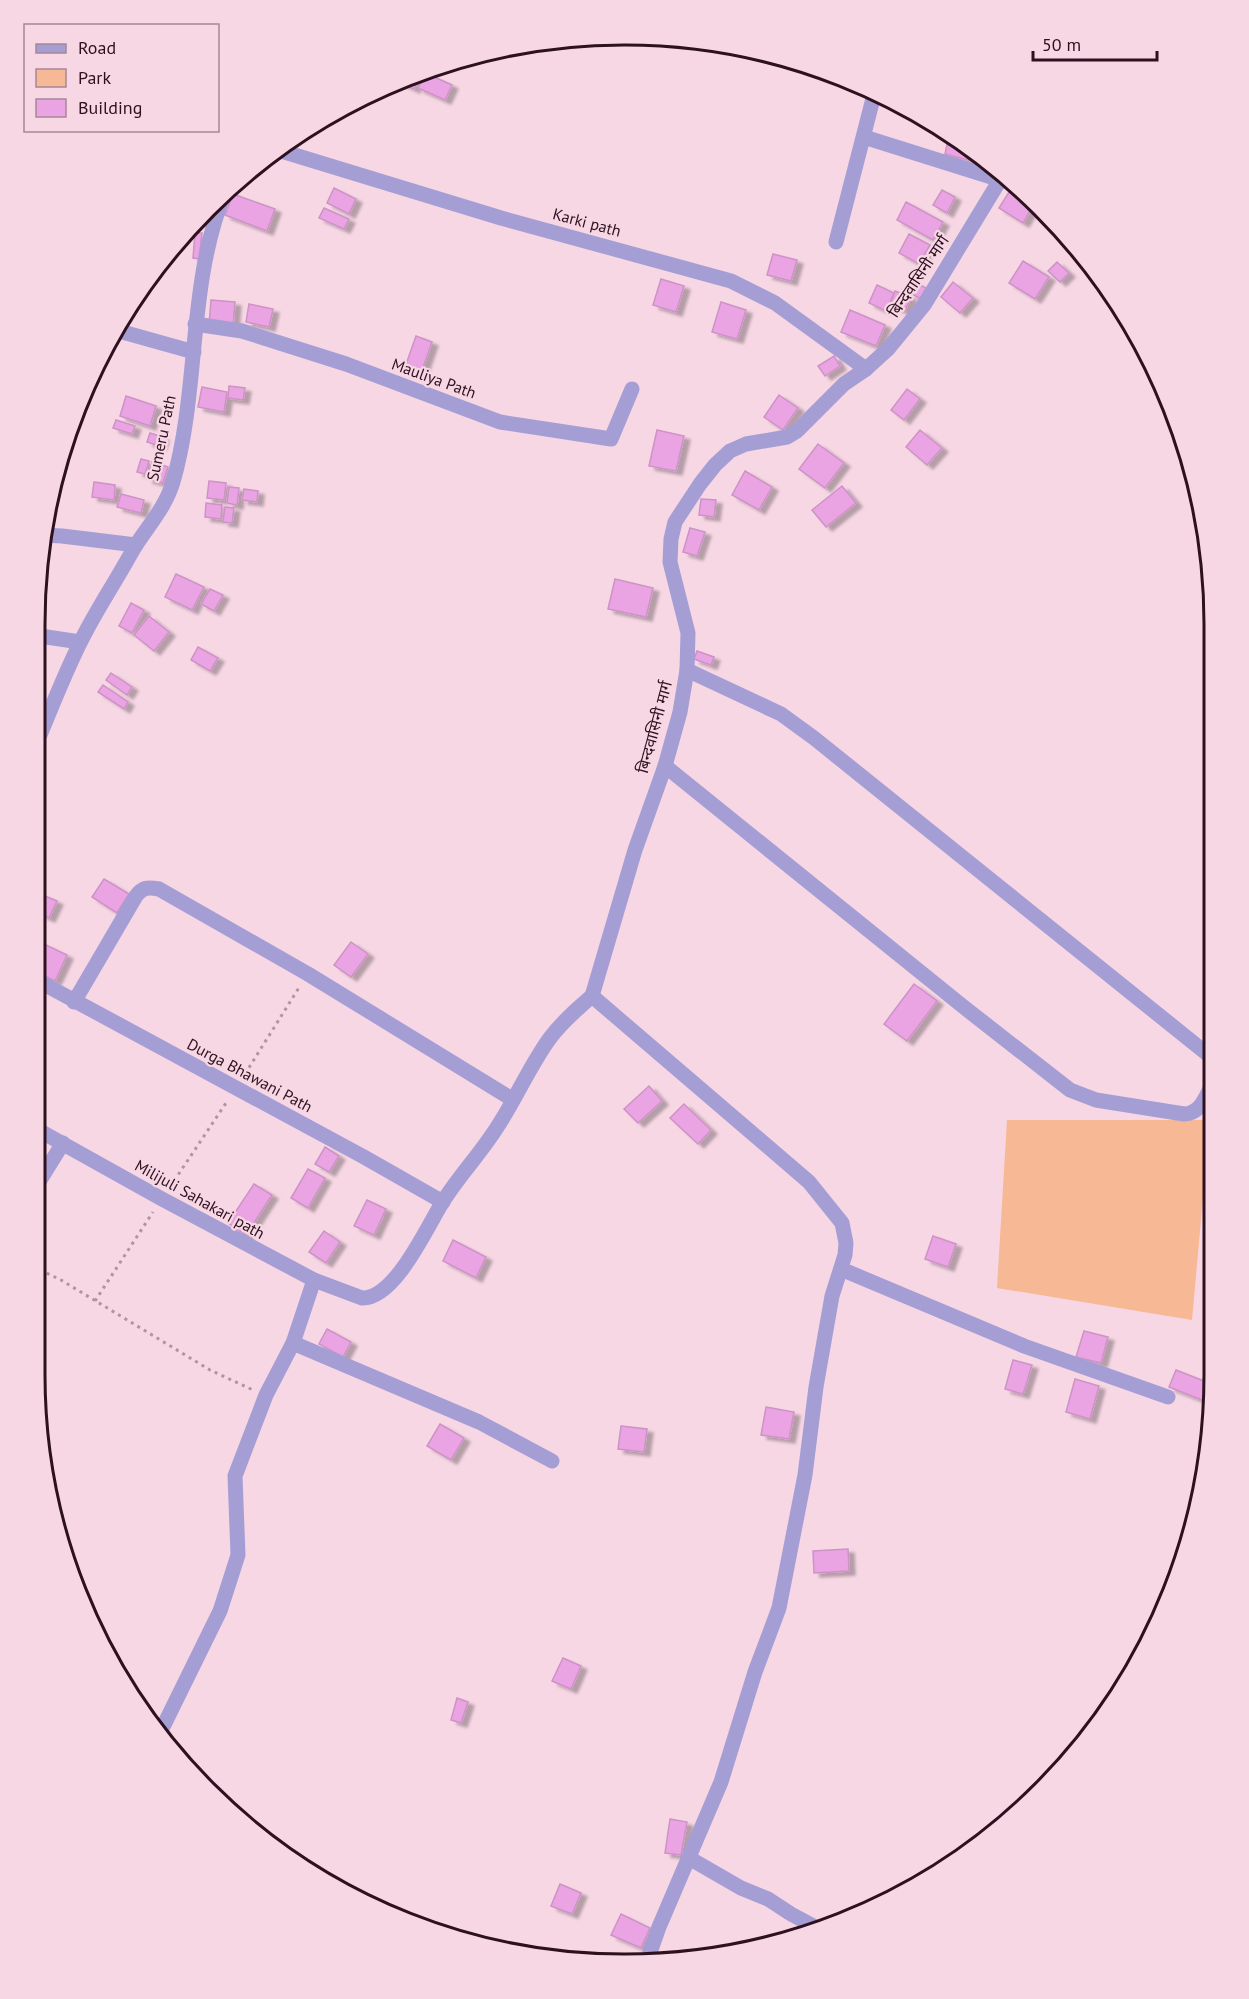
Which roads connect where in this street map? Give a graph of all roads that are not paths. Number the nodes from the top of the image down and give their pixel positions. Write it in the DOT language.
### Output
graph roads {
  1 [pos="873,101"];
  2 [pos="864,137"];
  3 [pos="289,153"];
  4 [pos="986,172"];
  5 [pos="999,182"];
  6 [pos="217,213"];
  7 [pos="836,242"];
  8 [pos="195,324"];
  9 [pos="124,333"];
  10 [pos="194,352"];
  11 [pos="866,369"];
  12 [pos="632,389"];
  13 [pos="52,535"];
  14 [pos="136,545"];
  15 [pos="45,637"];
  16 [pos="80,642"];
  17 [pos="687,670"];
  18 [pos="45,723"];
  19 [pos="665,766"];
  20 [pos="45,985"];
  21 [pos="592,996"];
  22 [pos="74,1002"];
  23 [pos="1204,1051"];
  24 [pos="512,1099"];
  25 [pos="1204,1099"];
  26 [pos="45,1134"];
  27 [pos="63,1143"];
  28 [pos="45,1172"];
  29 [pos="443,1202"];
  30 [pos="841,1269"];
  31 [pos="314,1280"];
  32 [pos="293,1343"];
  33 [pos="1168,1397"];
  34 [pos="552,1461"];
  35 [pos="164,1725"];
  36 [pos="689,1858"];
  37 [pos="809,1924"];
  38 [pos="650,1953"];
  1 -- 2 [label="street"];
  2 -- 4 [label="street"];
  2 -- 7 [label="street"];
  3 -- 11 [label="street, Karki path"];
  5 -- 11 [label="street, बिन्दवासिनी मार्ग"];
  6 -- 8 [label="street, Sumeru Path"];
  8 -- 10 [label="street, Sumeru Path"];
  8 -- 12 [label="street, Mauliya Path"];
  9 -- 10 [label="street"];
  10 -- 14 [label="street, Sumeru Path"];
  11 -- 17 [label="street, बिन्दवासिनी मार्ग"];
  13 -- 14 [label="street"];
  14 -- 16 [label="street, Sumeru Path"];
  15 -- 16 [label="street"];
  16 -- 18 [label="street, Sumeru Path"];
  17 -- 19 [label="street, बिन्दवासिनी मार्ग"];
  17 -- 23 [label="street"];
  19 -- 21 [label="street, बिन्दवासिनी मार्ग"];
  19 -- 25 [label="street"];
  20 -- 22 [label="street, Durga Bhawani Path"];
  21 -- 24 [label="street, Milijuli Sahakari path"];
  21 -- 30 [label="street"];
  22 -- 24 [label="street"];
  22 -- 29 [label="street, Durga Bhawani Path"];
  24 -- 29 [label="street, Milijuli Sahakari path"];
  26 -- 27 [label="street, Milijuli Sahakari path"];
  27 -- 28 [label="street"];
  27 -- 31 [label="street, Milijuli Sahakari path"];
  29 -- 31 [label="street, Milijuli Sahakari path"];
  30 -- 33 [label="street"];
  30 -- 36 [label="street"];
  31 -- 32 [label="street"];
  32 -- 34 [label="street"];
  32 -- 35 [label="street"];
  36 -- 37 [label="street"];
  36 -- 38 [label="street"];
}
